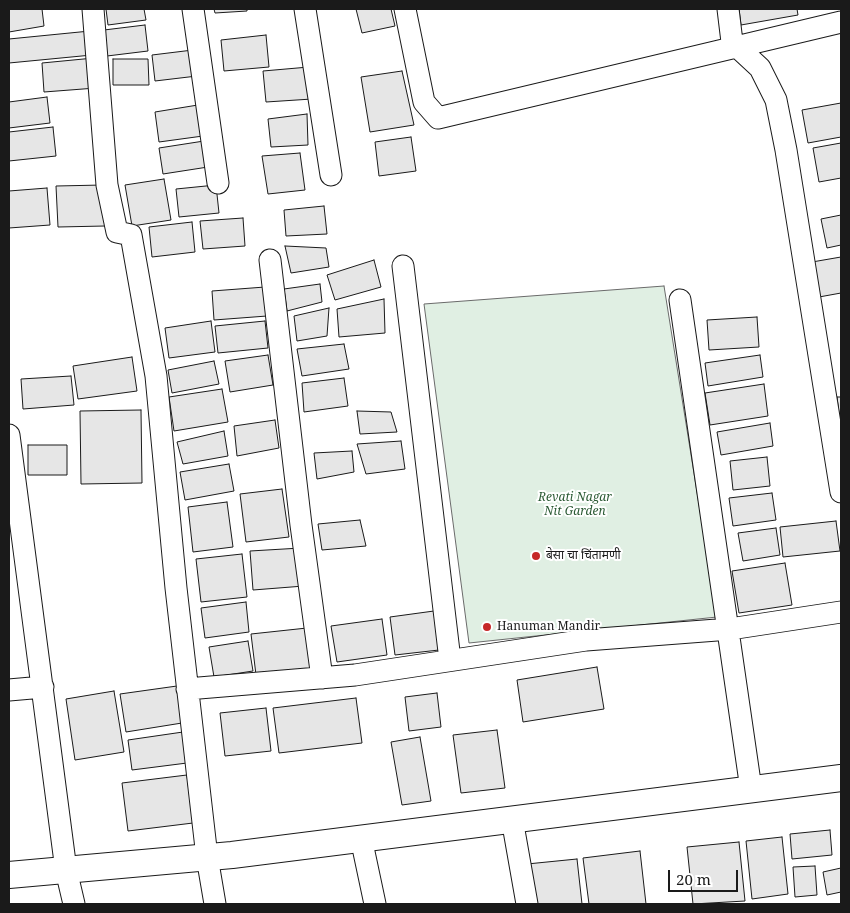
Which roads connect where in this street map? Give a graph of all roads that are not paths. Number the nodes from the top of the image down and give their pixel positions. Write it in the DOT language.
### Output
graph roads {
  1 [pos="94,9"];
  2 [pos="194,9"];
  3 [pos="305,9"];
  4 [pos="405,9"];
  5 [pos="728,9"];
  6 [pos="841,22"];
  7 [pos="736,46"];
  8 [pos="331,174"];
  9 [pos="218,183"];
  10 [pos="270,260"];
  11 [pos="403,266"];
  12 [pos="680,300"];
  13 [pos="9,435"];
  14 [pos="841,492"];
  15 [pos="841,612"];
  16 [pos="730,629"];
  17 [pos="450,660"];
  18 [pos="322,678"];
  19 [pos="43,687"];
  20 [pos="9,690"];
  21 [pos="187,690"];
  22 [pos="841,778"];
  23 [pos="751,789"];
  24 [pos="512,819"];
  25 [pos="361,838"];
  26 [pos="206,857"];
  27 [pos="66,870"];
  28 [pos="9,875"];
  29 [pos="74,904"];
  30 [pos="215,904"];
  31 [pos="375,904"];
  32 [pos="527,904"];
  1 -- 21 [label="street"];
  2 -- 9 [label="street"];
  3 -- 8 [label="street"];
  4 -- 7 [label="street"];
  5 -- 7 [label="street"];
  6 -- 7 [label="street"];
  7 -- 14 [label="street"];
  10 -- 18 [label="street"];
  11 -- 17 [label="street"];
  12 -- 16 [label="street"];
  13 -- 19 [label="street"];
  15 -- 16 [label="street"];
  16 -- 17 [label="street"];
  16 -- 23 [label="street"];
  17 -- 18 [label="street"];
  18 -- 21 [label="street"];
  19 -- 20 [label="street"];
  19 -- 27 [label="street"];
  21 -- 26 [label="street"];
  22 -- 23 [label="street"];
  23 -- 24 [label="street"];
  24 -- 25 [label="street"];
  24 -- 32 [label="street"];
  25 -- 26 [label="street"];
  25 -- 31 [label="street"];
  26 -- 27 [label="street"];
  26 -- 30 [label="street"];
  27 -- 28 [label="street"];
  27 -- 29 [label="street"];
}
